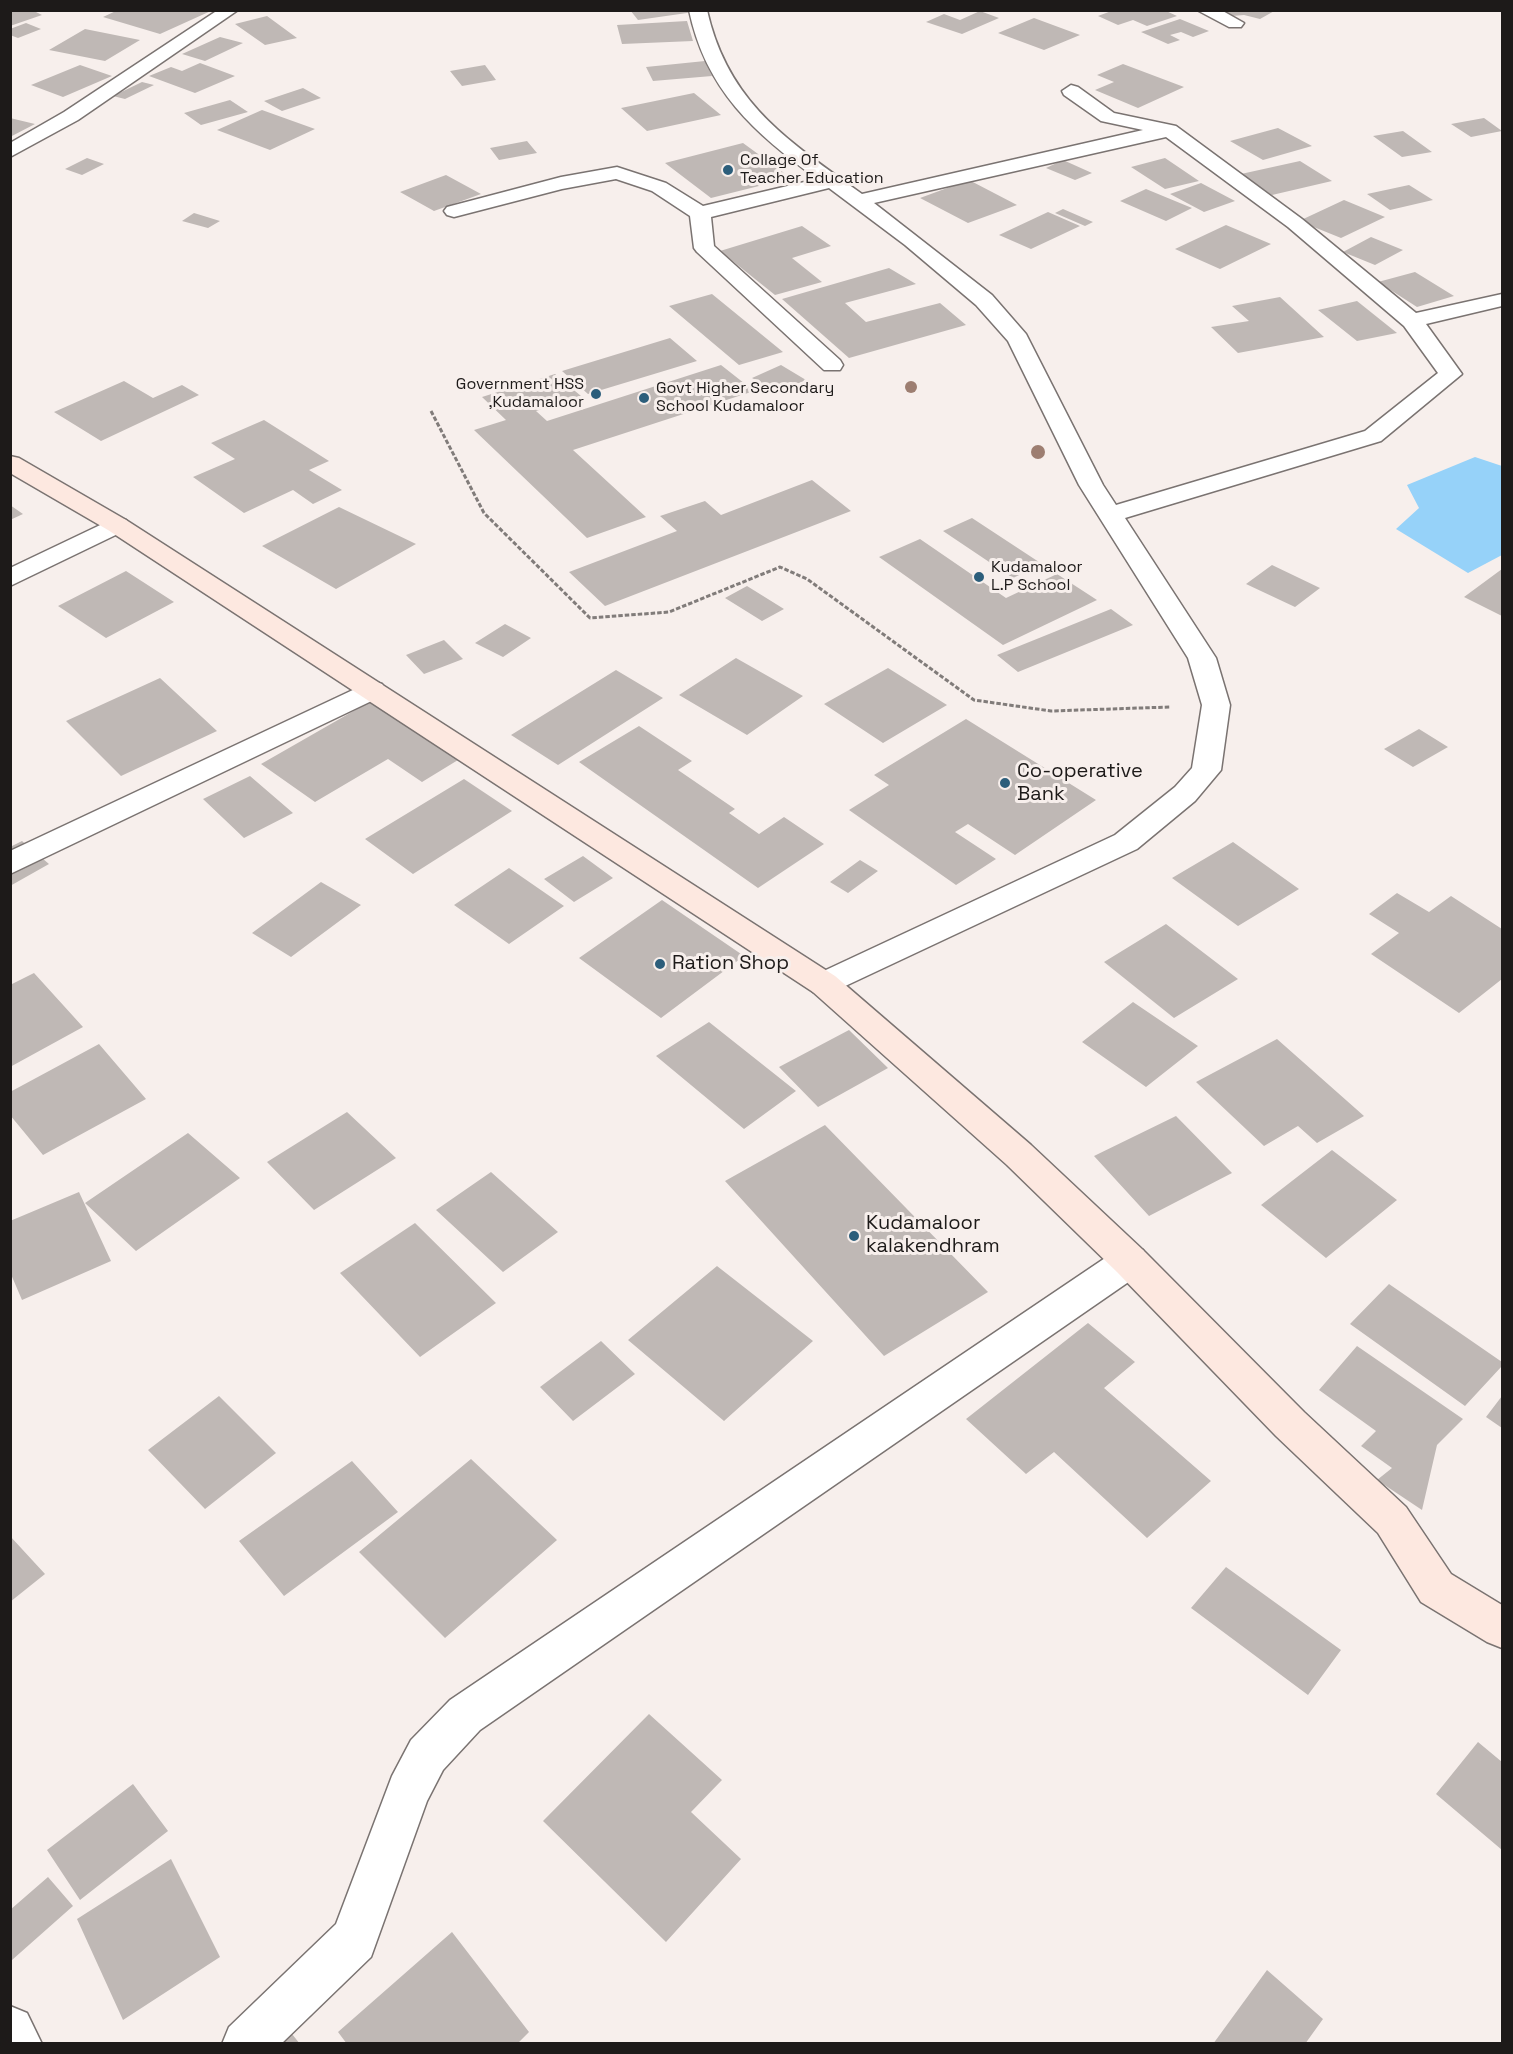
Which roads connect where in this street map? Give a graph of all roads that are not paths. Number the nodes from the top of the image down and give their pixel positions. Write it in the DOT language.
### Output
graph roads {
  1 [pos="230,10"];
  2 [pos="698,10"];
  3 [pos="1204,10"];
  4 [pos="1235,23"];
  5 [pos="1071,91"];
  6 [pos="1169,130"];
  7 [pos="10,151"];
  8 [pos="831,182"];
  9 [pos="857,201"];
  10 [pos="454,211"];
  11 [pos="700,213"];
  12 [pos="1503,300"];
  13 [pos="1412,321"];
  14 [pos="832,365"];
  15 [pos="10,463"];
  16 [pos="1110,515"];
  17 [pos="117,525"];
  18 [pos="10,578"];
  19 [pos="372,690"];
  20 [pos="10,864"];
  21 [pos="824,984"];
  22 [pos="1130,1261"];
  23 [pos="1503,1628"];
  24 [pos="10,2030"];
  25 [pos="18,2043"];
  26 [pos="246,2043"];
  1 -- 7 [label="street"];
  2 -- 8 [label="street"];
  3 -- 4 [label="street"];
  5 -- 6 [label="street"];
  6 -- 9 [label="street"];
  6 -- 13 [label="street"];
  8 -- 9 [label="street"];
  8 -- 11 [label="street"];
  9 -- 16 [label="street"];
  10 -- 11 [label="street"];
  11 -- 14 [label="street"];
  12 -- 13 [label="street"];
  13 -- 16 [label="street"];
  15 -- 17 [label="main road"];
  16 -- 21 [label="street"];
  17 -- 18 [label="street"];
  17 -- 19 [label="main road"];
  19 -- 20 [label="street"];
  19 -- 21 [label="main road"];
  21 -- 22 [label="main road"];
  22 -- 23 [label="main road"];
  22 -- 26 [label="street"];
  24 -- 25 [label="street"];
}
